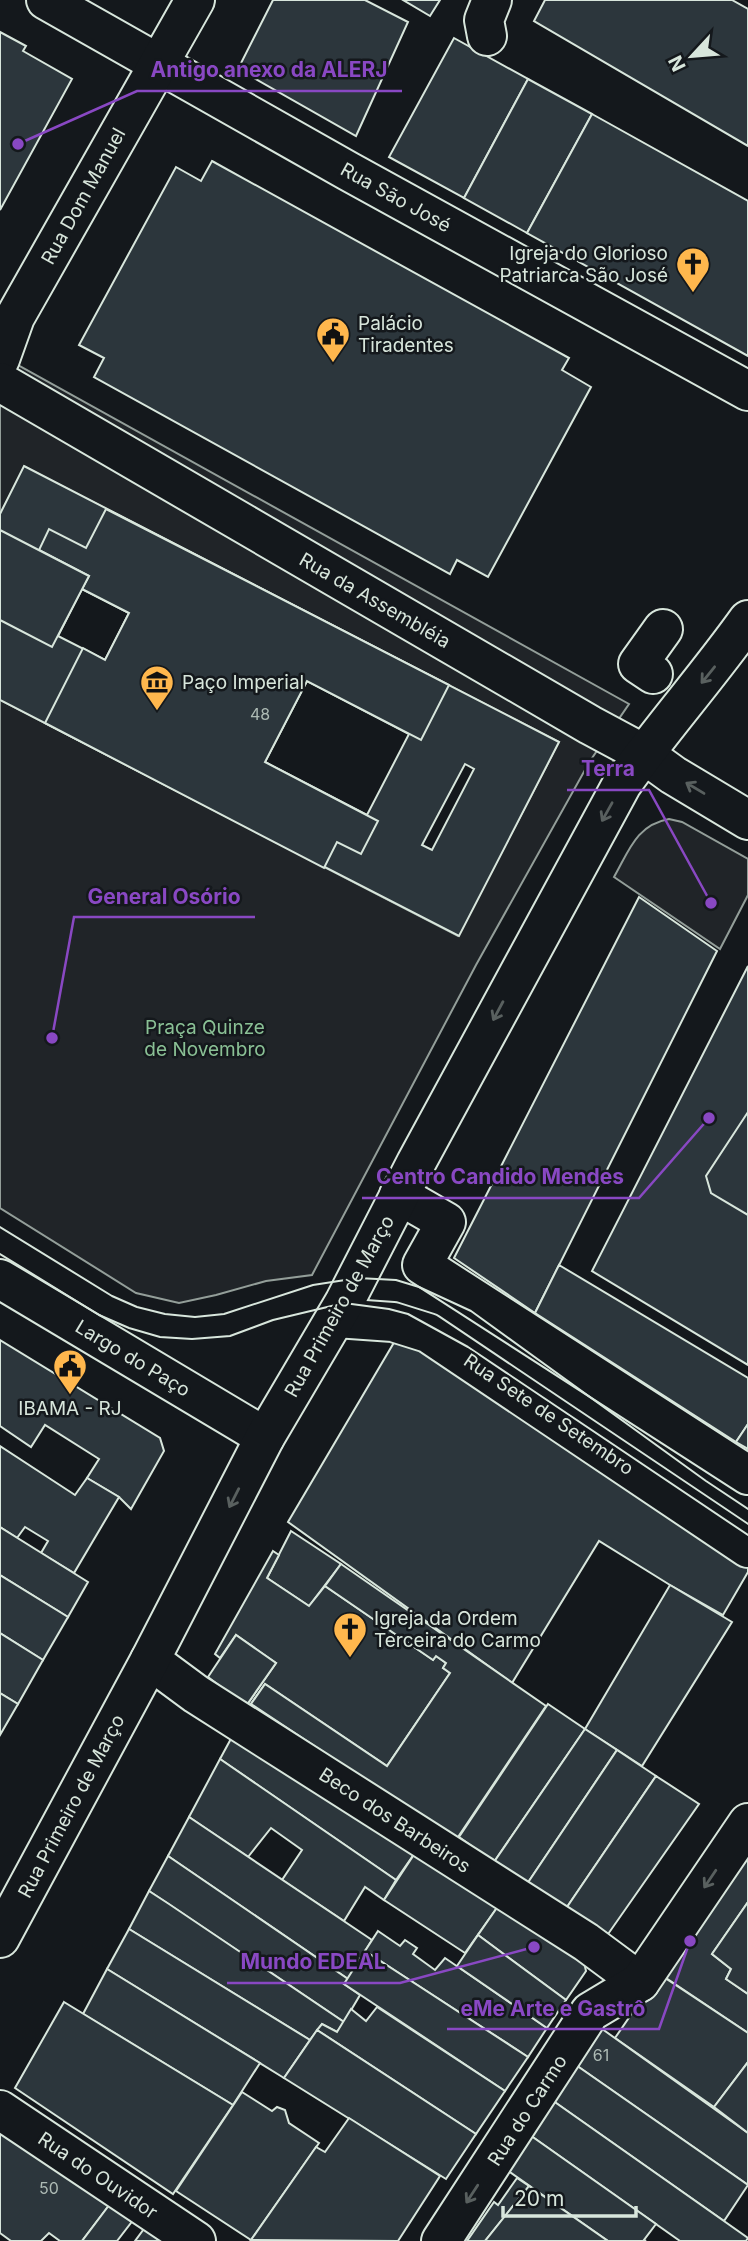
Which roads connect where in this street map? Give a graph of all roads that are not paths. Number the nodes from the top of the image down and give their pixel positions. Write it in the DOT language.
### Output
graph roads {
  1 [pos="46,0"];
  2 [pos="195,0"];
  3 [pos="157,64"];
  4 [pos="0,359"];
  5 [pos="0,382"];
  6 [pos="748,391"];
  7 [pos="748,620"];
  8 [pos="663,629"];
  9 [pos="653,674"];
  10 [pos="643,754"];
  11 [pos="748,820"];
  12 [pos="399,1195"];
  13 [pos="0,1279"];
  14 [pos="336,1318"];
  15 [pos="265,1437"];
  16 [pos="748,1475"];
  17 [pos="748,1548"];
  18 [pos="150,1660"];
  19 [pos="748,1823"];
  20 [pos="0,1938"];
  21 [pos="640,1982"];
  22 [pos="0,2110"];
  23 [pos="196,2241"];
  24 [pos="441,2241"];
  1 -- 3 [label="street, Rua São José"];
  2 -- 3 [label="street, Rua Dom Manuel"];
  3 -- 4 [label="street, Rua Dom Manuel"];
  3 -- 6 [label="street, Rua São José"];
  5 -- 10 [label="street, Rua da Assembléia"];
  7 -- 10 [label="street, Rua Primeiro de Março, one-way"];
  8 -- 9 [label="street"];
  11 -- 10 [label="street, Rua da Assembléia, one-way"];
  10 -- 12 [label="street, Rua Primeiro de Março, one-way"];
  12 -- 14 [label="street, Rua Primeiro de Março"];
  12 -- 16 [label="street"];
  13 -- 15 [label="street, Largo do Paço"];
  14 -- 15 [label="street, Rua Primeiro de Março"];
  14 -- 17 [label="street, Rua Sete de Setembro"];
  15 -- 18 [label="street, Rua Primeiro de Março, one-way"];
  18 -- 20 [label="street, Rua Primeiro de Março"];
  18 -- 21 [label="street, Beco dos Barbeiros"];
  19 -- 21 [label="street, Rua do Carmo, one-way"];
  21 -- 24 [label="street, Rua do Carmo, one-way"];
  22 -- 23 [label="street, Rua do Ouvidor"];
}
